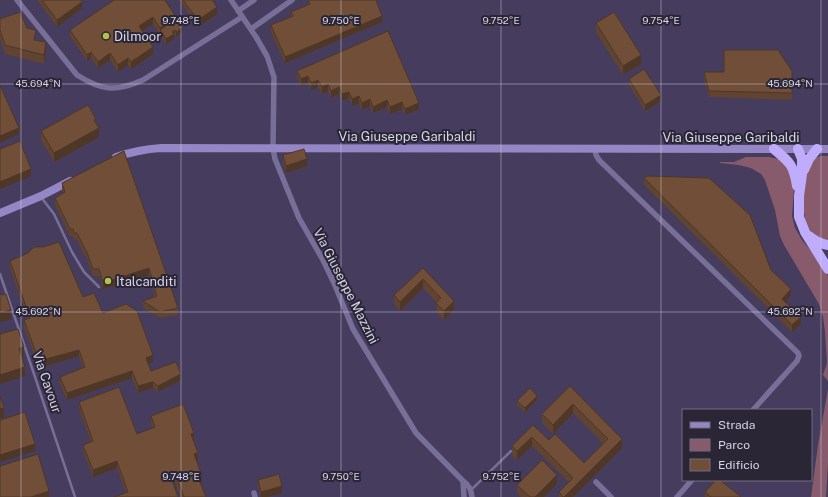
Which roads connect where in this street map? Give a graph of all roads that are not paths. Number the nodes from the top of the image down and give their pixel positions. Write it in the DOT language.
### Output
graph roads {
  1 [pos="18,0"];
  2 [pos="230,0"];
  3 [pos="254,0"];
  4 [pos="292,0"];
  5 [pos="238,11"];
  6 [pos="242,17"];
  7 [pos="251,29"];
  8 [pos="273,148"];
  9 [pos="595,148"];
  10 [pos="774,149"];
  11 [pos="798,149"];
  12 [pos="817,149"];
  13 [pos="828,149"];
  14 [pos="112,158"];
  15 [pos="792,168"];
  16 [pos="802,174"];
  17 [pos="79,176"];
  18 [pos="41,196"];
  19 [pos="799,196"];
  20 [pos="0,213"];
  21 [pos="805,232"];
  22 [pos="828,245"];
  23 [pos="828,269"];
  24 [pos="0,274"];
  25 [pos="99,287"];
  26 [pos="754,409"];
  27 [pos="511,451"];
  28 [pos="463,481"];
  29 [pos="691,481"];
  30 [pos="596,482"];
  31 [pos="471,491"];
  32 [pos="75,497"];
  33 [pos="464,497"];
  34 [pos="472,497"];
  35 [pos="611,497"];
  36 [pos="677,497"];
  1 -- 6 [label="street"];
  2 -- 5 [label="street, Via Giuseppe Mazzini"];
  3 -- 5 [label="street"];
  4 -- 7 [label="street"];
  5 -- 6 [label="street, Via Giuseppe Mazzini"];
  6 -- 7 [label="street, Via Giuseppe Mazzini"];
  7 -- 8 [label="street, Via Giuseppe Mazzini"];
  8 -- 9 [label="street, Via Giuseppe Garibaldi"];
  8 -- 14 [label="street, Via Giuseppe Garibaldi"];
  8 -- 28 [label="street, Via Giuseppe Mazzini"];
  9 -- 10 [label="street, Via Giuseppe Garibaldi"];
  9 -- 26 [label="street"];
  10 -- 11 [label="street, Via Giuseppe Garibaldi"];
  10 -- 15 [label="highway"];
  11 -- 12 [label="street, Via Giuseppe Garibaldi"];
  11 -- 15 [label="highway"];
  11 -- 16 [label="highway"];
  12 -- 13 [label="street, Via Giuseppe Garibaldi"];
  12 -- 16 [label="highway"];
  15 -- 19 [label="highway"];
  16 -- 19 [label="highway"];
  17 -- 18 [label="street"];
  18 -- 20 [label="street"];
  18 -- 25 [label="lane"];
  19 -- 21 [label="highway"];
  21 -- 22 [label="highway"];
  21 -- 23 [label="highway"];
  24 -- 32 [label="lane, Via Cavour"];
  27 -- 31 [label="lane"];
  28 -- 31 [label="street, Via Giuseppe Mazzini"];
  28 -- 33 [label="street"];
  29 -- 36 [label="street"];
  30 -- 35 [label="street"];
  31 -- 34 [label="street, Via Giuseppe Mazzini"];
}
